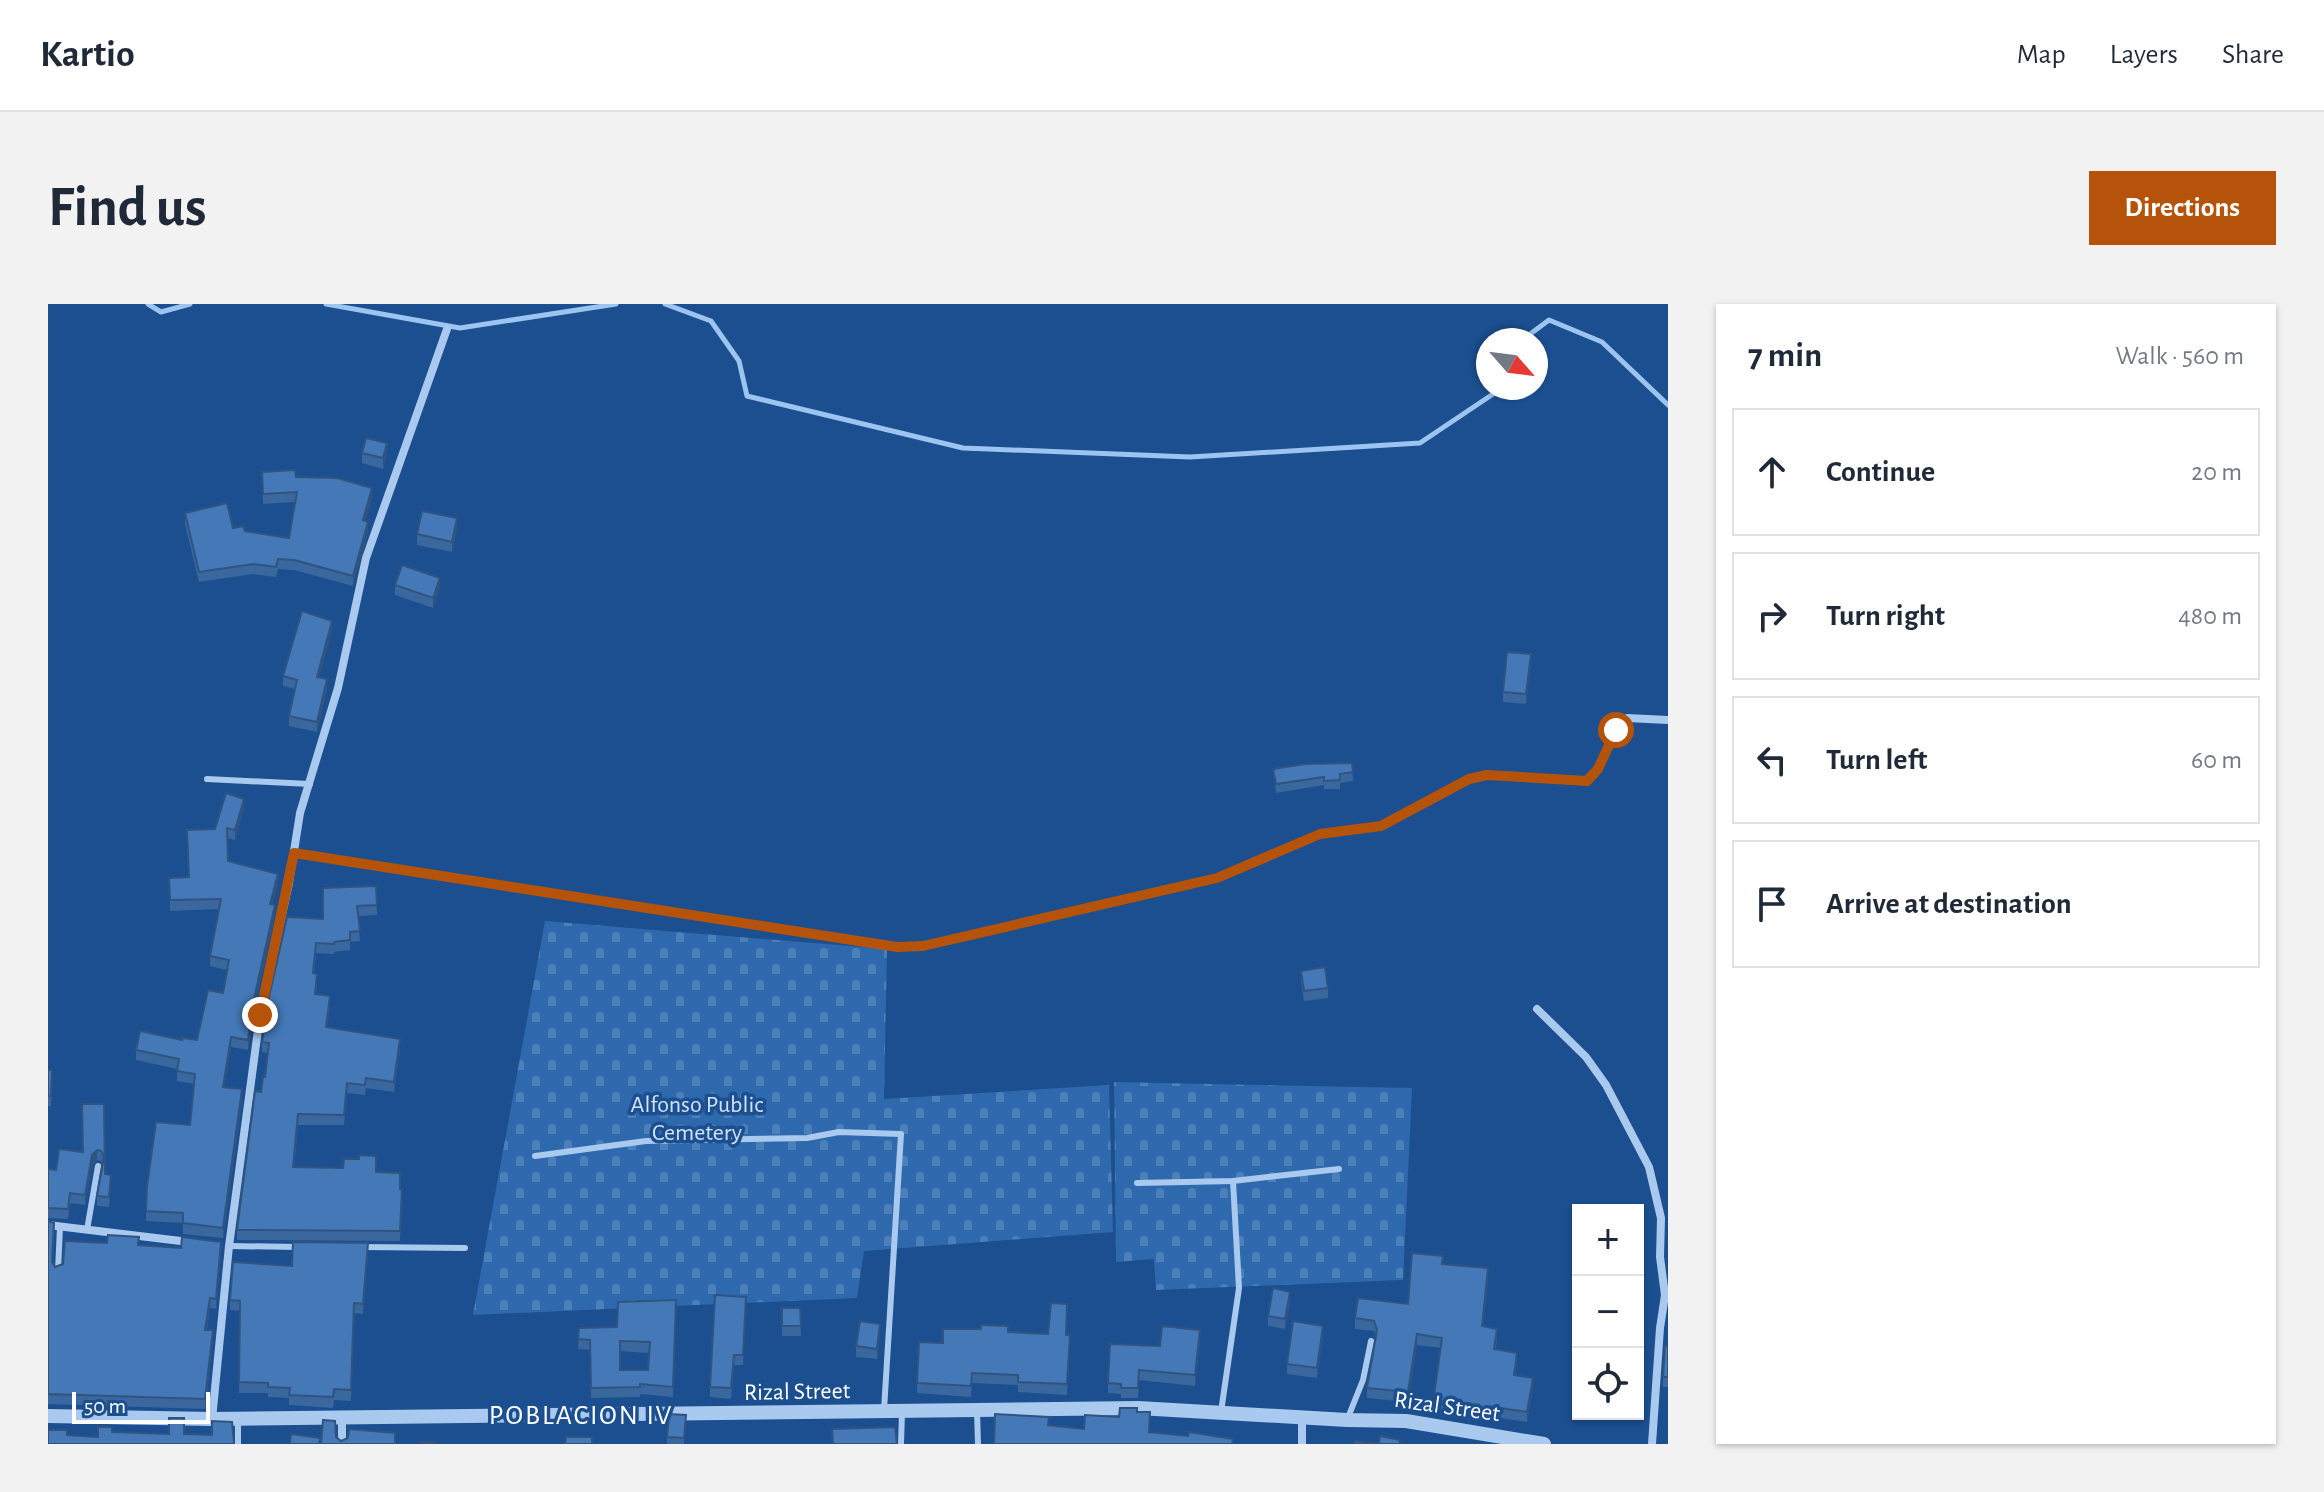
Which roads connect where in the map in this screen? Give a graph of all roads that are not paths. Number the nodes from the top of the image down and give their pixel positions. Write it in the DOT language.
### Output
graph roads {
  1 [pos="447,329"];
  2 [pos="1668,720"];
  3 [pos="207,779"];
  4 [pos="310,784"];
  5 [pos="294,853"];
  6 [pos="1537,1009"];
  7 [pos="535,1156"];
  8 [pos="98,1166"];
  9 [pos="1339,1169"];
  10 [pos="1233,1181"];
  11 [pos="1137,1183"];
  12 [pos="48,1225"];
  13 [pos="60,1227"];
  14 [pos="87,1230"];
  15 [pos="197,1243"];
  16 [pos="213,1245"];
  17 [pos="229,1246"];
  18 [pos="308,1247"];
  19 [pos="355,1247"];
  20 [pos="465,1248"];
  21 [pos="58,1272"];
  22 [pos="1666,1295"];
  23 [pos="1371,1341"];
  24 [pos="977,1408"];
  25 [pos="902,1412"];
  26 [pos="1221,1412"];
  27 [pos="884,1413"];
  28 [pos="48,1416"];
  29 [pos="1302,1416"];
  30 [pos="342,1418"];
  31 [pos="212,1419"];
  32 [pos="238,1419"];
  33 [pos="1347,1420"];
  34 [pos="238,1444"];
  35 [pos="342,1444"];
  36 [pos="901,1444"];
  37 [pos="978,1444"];
  38 [pos="1302,1444"];
  39 [pos="1544,1444"];
  40 [pos="1652,1444"];
  1 -- 4 [label="street"];
  2 -- 5 [label="street"];
  3 -- 4 [label="lane"];
  4 -- 5 [label="street"];
  5 -- 17 [label="street"];
  6 -- 22 [label="street"];
  7 -- 27 [label="lane"];
  8 -- 14 [label="lane"];
  9 -- 10 [label="lane"];
  10 -- 11 [label="lane"];
  10 -- 26 [label="lane"];
  12 -- 13 [label="street"];
  13 -- 14 [label="street"];
  13 -- 21 [label="lane"];
  14 -- 15 [label="street"];
  16 -- 17 [label="street"];
  17 -- 18 [label="lane"];
  17 -- 31 [label="street"];
  19 -- 20 [label="lane"];
  22 -- 40 [label="street"];
  23 -- 33 [label="lane"];
  24 -- 25 [label="street, Rizal Street"];
  24 -- 26 [label="street, Rizal Street"];
  24 -- 37 [label="lane"];
  25 -- 27 [label="street, Rizal Street"];
  25 -- 36 [label="lane"];
  26 -- 29 [label="street, Rizal Street"];
  27 -- 30 [label="street, Rizal Street"];
  28 -- 31 [label="street, Rizal Street"];
  29 -- 33 [label="street, Rizal Street"];
  29 -- 38 [label="street"];
  30 -- 32 [label="street, Rizal Street"];
  30 -- 35 [label="street"];
  31 -- 32 [label="street, Rizal Street"];
  32 -- 34 [label="lane"];
  33 -- 39 [label="street, Rizal Street"];
}
